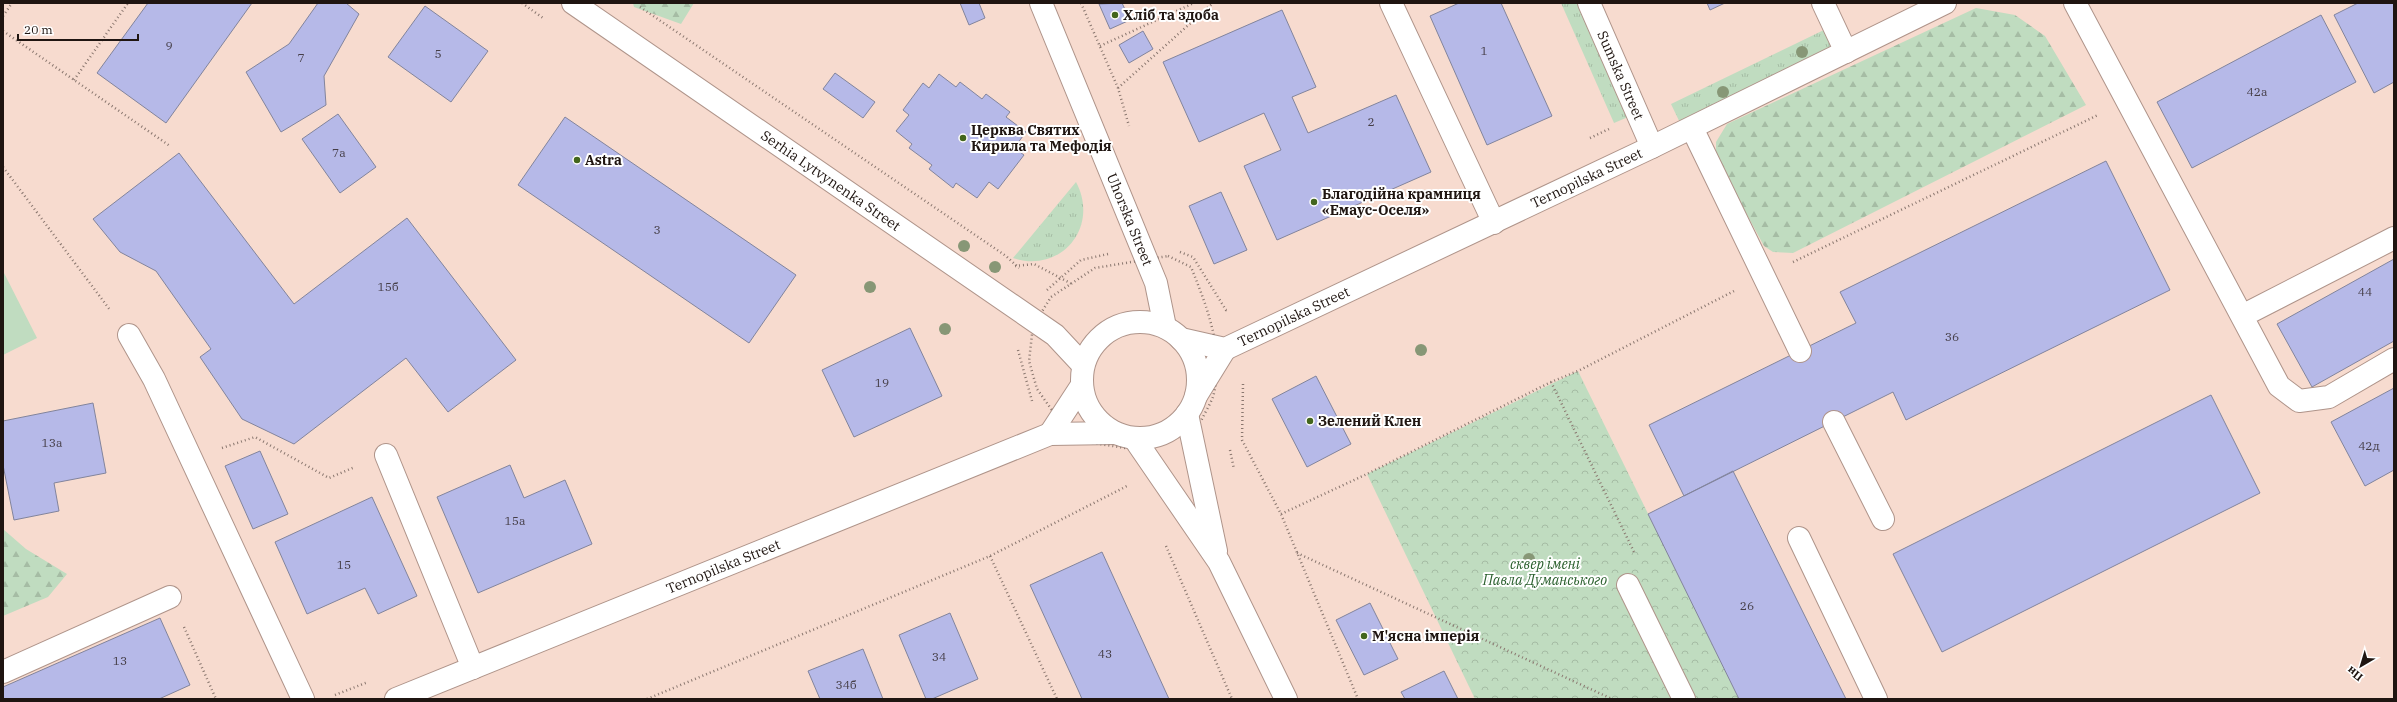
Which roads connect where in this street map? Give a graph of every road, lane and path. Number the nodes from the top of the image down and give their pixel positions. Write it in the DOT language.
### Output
graph roads {
  1 [pos="12,3"];
  2 [pos="128,3"];
  3 [pos="573,3"];
  4 [pos="635,3"];
  5 [pos="1041,3"];
  6 [pos="1194,3"];
  7 [pos="1213,3"];
  8 [pos="1391,3"];
  9 [pos="1589,3"];
  10 [pos="1945,3"];
  11 [pos="2075,3"];
  12 [pos="1831,9"];
  13 [pos="3,16"];
  14 [pos="3,31"];
  15 [pos="1100,46"];
  16 [pos="1846,52"];
  17 [pos="74,80"];
  18 [pos="1118,88"];
  19 [pos="2127,100"];
  20 [pos="1692,128"];
  21 [pos="170,146"];
  22 [pos="1652,147"];
  23 [pos="3,167"];
  24 [pos="1494,223"];
  25 [pos="2394,238"];
  26 [pos="1173,250"];
  27 [pos="1112,254"];
  28 [pos="1168,256"];
  29 [pos="1135,262"];
  30 [pos="1010,266"];
  31 [pos="1016,266"];
  32 [pos="1022,271"];
  33 [pos="1764,276"];
  34 [pos="1061,278"];
  35 [pos="1072,284"];
  36 [pos="1044,292"];
  37 [pos="1051,297"];
  38 [pos="1226,310"];
  39 [pos="1210,314"];
  40 [pos="2242,316"];
  41 [pos="1173,333"];
  42 [pos="129,335"];
  43 [pos="1018,347"];
  44 [pos="1225,349"];
  45 [pos="1800,351"];
  46 [pos="2394,359"];
  47 [pos="1083,375"];
  48 [pos="1243,379"];
  49 [pos="1551,382"];
  50 [pos="1032,403"];
  51 [pos="1192,405"];
  52 [pos="1834,422"];
  53 [pos="1050,434"];
  54 [pos="1125,435"];
  55 [pos="386,455"];
  56 [pos="191,458"];
  57 [pos="1131,484"];
  58 [pos="1281,514"];
  59 [pos="1883,520"];
  60 [pos="1621,524"];
  61 [pos="1163,538"];
  62 [pos="1799,538"];
  63 [pos="1297,552"];
  64 [pos="990,556"];
  65 [pos="1218,562"];
  66 [pos="1628,585"];
  67 [pos="170,597"];
  68 [pos="473,668"];
  69 [pos="3,672"];
  70 [pos="216,699"];
  71 [pos="303,699"];
  72 [pos="396,699"];
  73 [pos="647,699"];
  74 [pos="1057,699"];
  75 [pos="1232,699"];
  76 [pos="1286,699"];
  77 [pos="1358,699"];
  78 [pos="1612,699"];
  79 [pos="1684,699"];
  80 [pos="1876,699"];
  1 -- 13 [label="path"];
  2 -- 17 [label="path"];
  3 -- 47 [label="street, Serhia Lytvynenka Street"];
  4 -- 31 [label="path"];
  5 -- 41 [label="street, Uhorska Street"];
  6 -- 15 [label="path"];
  7 -- 18 [label="path"];
  8 -- 24 [label="street"];
  9 -- 22 [label="street, Sumska Street"];
  10 -- 16 [label="street, Ternopilska Street"];
  11 -- 19 [label="street"];
  12 -- 16 [label="street"];
  14 -- 17 [label="path"];
  16 -- 20 [label="street, Ternopilska Street"];
  17 -- 21 [label="path"];
  19 -- 33 [label="path"];
  19 -- 40 [label="street"];
  20 -- 22 [label="street, Ternopilska Street"];
  20 -- 33 [label="street"];
  22 -- 24 [label="street, Ternopilska Street"];
  23 -- 42 [label="path"];
  24 -- 44 [label="street, Ternopilska Street"];
  25 -- 40 [label="street"];
  26 -- 38 [label="path"];
  27 -- 34 [label="path"];
  28 -- 39 [label="path"];
  29 -- 35 [label="path"];
  30 -- 31 [label="path"];
  31 -- 32 [label="path"];
  31 -- 34 [label="path"];
  33 -- 45 [label="street"];
  33 -- 49 [label="path"];
  34 -- 35 [label="path"];
  34 -- 36 [label="path"];
  35 -- 37 [label="path"];
  40 -- 46 [label="street"];
  41 -- 44 [label="street, Ternopilska Street"];
  41 -- 47 [label="street"];
  41 -- 51 [label="street"];
  42 -- 56 [label="street"];
  43 -- 50 [label="path"];
  44 -- 51 [label="street, Ternopilska Street"];
  47 -- 53 [label="street"];
  47 -- 54 [label="street"];
  48 -- 58 [label="path"];
  49 -- 58 [label="path"];
  49 -- 60 [label="path"];
  51 -- 54 [label="street"];
  51 -- 65 [label="street"];
  52 -- 59 [label="street"];
  53 -- 54 [label="street, Ternopilska Street"];
  53 -- 68 [label="street, Ternopilska Street"];
  54 -- 65 [label="street"];
  55 -- 56 [label="path"];
  55 -- 68 [label="street"];
  56 -- 71 [label="street"];
  57 -- 64 [label="path"];
  58 -- 63 [label="path"];
  61 -- 75 [label="path"];
  62 -- 80 [label="street"];
  63 -- 77 [label="path"];
  63 -- 78 [label="path"];
  64 -- 73 [label="path"];
  64 -- 74 [label="path"];
  65 -- 76 [label="street"];
  66 -- 79 [label="street"];
  67 -- 69 [label="street"];
  67 -- 70 [label="path"];
  68 -- 72 [label="street, Ternopilska Street"];
}
